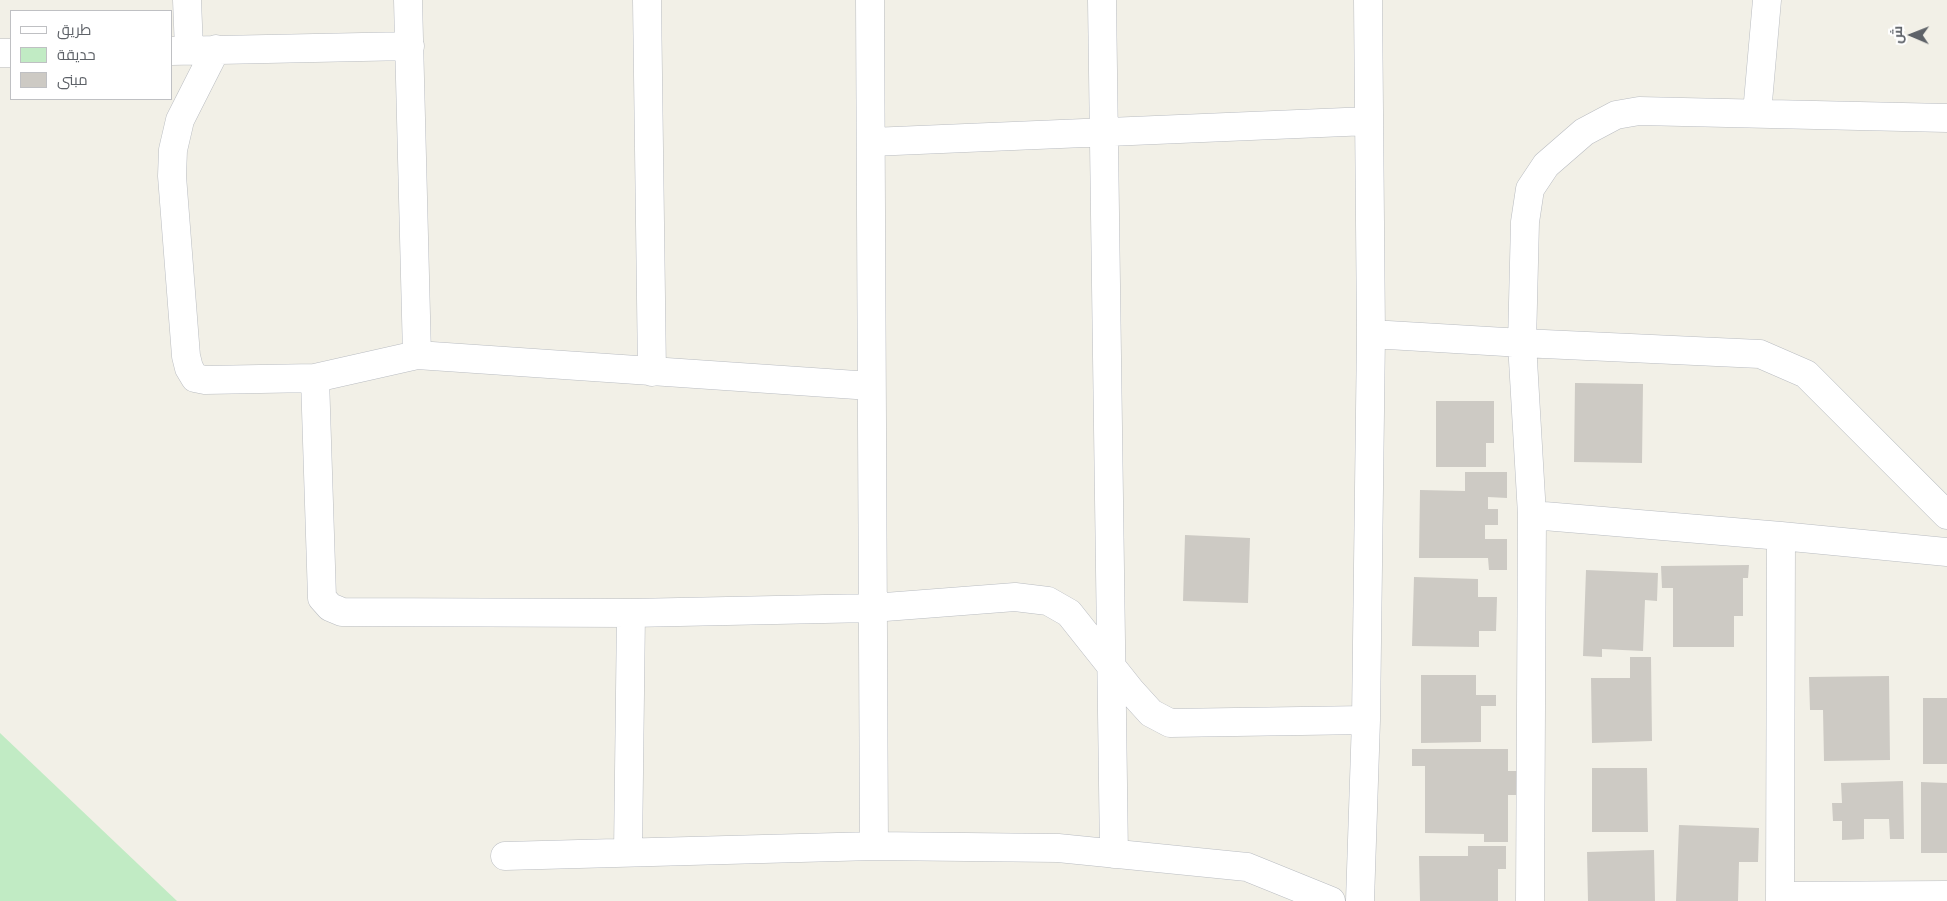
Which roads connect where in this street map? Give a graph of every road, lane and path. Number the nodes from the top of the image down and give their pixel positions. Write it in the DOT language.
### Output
graph roads {
  1 [pos="187,0"];
  2 [pos="408,0"];
  3 [pos="647,0"];
  4 [pos="870,0"];
  5 [pos="1102,0"];
  6 [pos="1368,0"];
  7 [pos="1767,0"];
  8 [pos="410,46"];
  9 [pos="180,50"];
  10 [pos="216,50"];
  11 [pos="1757,113"];
  12 [pos="1947,118"];
  13 [pos="1369,121"];
  14 [pos="1104,133"];
  15 [pos="871,142"];
  16 [pos="1371,334"];
  17 [pos="1522,344"];
  18 [pos="417,355"];
  19 [pos="652,372"];
  20 [pos="315,378"];
  21 [pos="872,386"];
  22 [pos="1532,515"];
  23 [pos="1947,515"];
  24 [pos="1781,536"];
  25 [pos="1947,552"];
  26 [pos="872,608"];
  27 [pos="631,613"];
  28 [pos="1112,666"];
  29 [pos="1366,720"];
  30 [pos="874,846"];
  31 [pos="628,852"];
  32 [pos="1114,854"];
  33 [pos="505,856"];
  34 [pos="1947,895"];
  35 [pos="1780,898"];
  36 [pos="1331,901"];
  37 [pos="1360,901"];
  38 [pos="1530,901"];
  1 -- 9 [label="street"];
  2 -- 8 [label="street"];
  3 -- 19 [label="street"];
  4 -- 15 [label="street"];
  5 -- 14 [label="street"];
  6 -- 13 [label="street"];
  7 -- 11 [label="street"];
  8 -- 10 [label="street"];
  8 -- 18 [label="street"];
  9 -- 10 [label="street"];
  10 -- 20 [label="street"];
  11 -- 12 [label="street"];
  11 -- 17 [label="street"];
  13 -- 14 [label="street"];
  13 -- 16 [label="street"];
  14 -- 15 [label="street"];
  14 -- 28 [label="street"];
  15 -- 21 [label="street"];
  16 -- 17 [label="street"];
  16 -- 29 [label="street"];
  17 -- 22 [label="street"];
  17 -- 23 [label="street"];
  18 -- 19 [label="street"];
  18 -- 20 [label="street"];
  19 -- 21 [label="street"];
  20 -- 27 [label="street"];
  21 -- 26 [label="street"];
  22 -- 24 [label="street"];
  22 -- 38 [label="street"];
  24 -- 25 [label="street"];
  24 -- 35 [label="street"];
  26 -- 27 [label="street"];
  26 -- 28 [label="street"];
  26 -- 30 [label="street"];
  27 -- 31 [label="street"];
  28 -- 29 [label="street"];
  28 -- 32 [label="street"];
  29 -- 37 [label="street"];
  30 -- 31 [label="street"];
  30 -- 32 [label="street"];
  31 -- 33 [label="street"];
  32 -- 36 [label="street"];
  34 -- 35 [label="street"];
}
